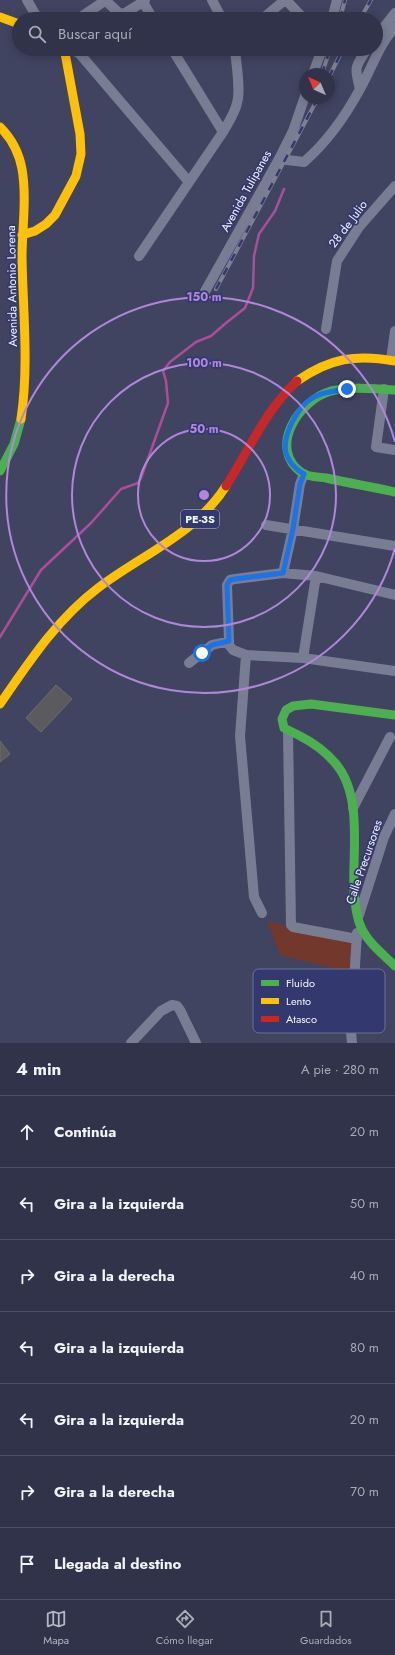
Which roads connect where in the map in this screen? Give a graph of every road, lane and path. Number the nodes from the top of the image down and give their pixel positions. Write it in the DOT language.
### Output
graph roads {
  1 [pos="27,0"];
  2 [pos="106,0"];
  3 [pos="212,0"];
  4 [pos="285,0"];
  5 [pos="337,0"];
  6 [pos="144,1"];
  7 [pos="34,12"];
  8 [pos="88,12"];
  9 [pos="118,12"];
  10 [pos="127,12"];
  11 [pos="150,12"];
  12 [pos="218,12"];
  13 [pos="270,12"];
  14 [pos="297,12"];
  15 [pos="334,12"];
  16 [pos="395,13"];
  17 [pos="0,17"];
  18 [pos="12,21"];
  19 [pos="395,27"];
  20 [pos="383,28"];
  21 [pos="383,43"];
  22 [pos="65,56"];
  23 [pos="82,56"];
  24 [pos="176,56"];
  25 [pos="235,56"];
  26 [pos="319,56"];
  27 [pos="362,56"];
  28 [pos="376,56"];
  29 [pos="315,68"];
  30 [pos="360,89"];
  31 [pos="302,104"];
  32 [pos="0,127"];
  33 [pos="223,132"];
  34 [pos="279,159"];
  35 [pos="189,182"];
  36 [pos="395,186"];
  37 [pos="22,235"];
  38 [pos="139,256"];
  39 [pos="203,295"];
  40 [pos="326,329"];
  41 [pos="395,332"];
  42 [pos="393,361"];
  43 [pos="384,389"];
  44 [pos="395,390"];
  45 [pos="395,450"];
  46 [pos="0,471"];
  47 [pos="304,474"];
  48 [pos="395,492"];
  49 [pos="266,525"];
  50 [pos="293,529"];
  51 [pos="395,546"];
  52 [pos="283,573"];
  53 [pos="316,576"];
  54 [pos="395,595"];
  55 [pos="229,641"];
  56 [pos="246,655"];
  57 [pos="304,658"];
  58 [pos="189,662"];
  59 [pos="395,671"];
  60 [pos="0,704"];
  61 [pos="395,715"];
  62 [pos="288,731"];
  63 [pos="390,737"];
  64 [pos="353,808"];
  65 [pos="395,814"];
  66 [pos="262,913"];
  67 [pos="358,920"];
  68 [pos="357,939"];
  69 [pos="395,966"];
  70 [pos="355,969"];
  71 [pos="351,1033"];
  72 [pos="131,1043"];
  73 [pos="196,1043"];
  74 [pos="352,1043"];
  1 -- 7 [label="street"];
  2 -- 8 [label="street"];
  2 -- 9 [label="street"];
  3 -- 12 [label="street"];
  4 -- 13 [label="street"];
  4 -- 14 [label="street"];
  5 -- 15 [label="street"];
  6 -- 10 [label="street"];
  6 -- 11 [label="street"];
  16 -- 20 [label="street"];
  17 -- 18 [label="main road"];
  19 -- 21 [label="street"];
  22 -- 37 [label="main road"];
  23 -- 35 [label="street"];
  24 -- 33 [label="street"];
  25 -- 33 [label="street"];
  26 -- 29 [label="street"];
  27 -- 30 [label="street"];
  28 -- 30 [label="street"];
  30 -- 34 [label="street"];
  31 -- 34 [label="street, Avenida Tulipanes"];
  32 -- 37 [label="main road, Avenida Antonio Lorena"];
  33 -- 35 [label="street"];
  34 -- 39 [label="street, Avenida Tulipanes"];
  35 -- 38 [label="street"];
  36 -- 40 [label="street, 28 de Julio"];
  37 -- 46 [label="main road, Avenida Antonio Lorena"];
  41 -- 42 [label="street"];
  42 -- 60 [label="main road, PE-3S"];
  43 -- 44 [label="main road"];
  43 -- 45 [label="street"];
  43 -- 47 [label="main road"];
  47 -- 48 [label="main road"];
  47 -- 50 [label="street"];
  49 -- 50 [label="street"];
  50 -- 51 [label="street"];
  50 -- 52 [label="street"];
  52 -- 53 [label="street"];
  52 -- 55 [label="street"];
  53 -- 54 [label="street"];
  53 -- 57 [label="street"];
  55 -- 56 [label="street"];
  55 -- 58 [label="street"];
  56 -- 57 [label="street"];
  56 -- 66 [label="street"];
  57 -- 59 [label="street"];
  61 -- 62 [label="main road"];
  62 -- 64 [label="main road"];
  62 -- 68 [label="street"];
  63 -- 64 [label="street"];
  64 -- 67 [label="main road"];
  65 -- 67 [label="street, Calle Precursores"];
  67 -- 68 [label="street, Calle Precursores"];
  67 -- 69 [label="main road"];
  68 -- 70 [label="street, Calle Precursores"];
  71 -- 74 [label="street, Calle Precursores"];
  72 -- 73 [label="street"];
}
